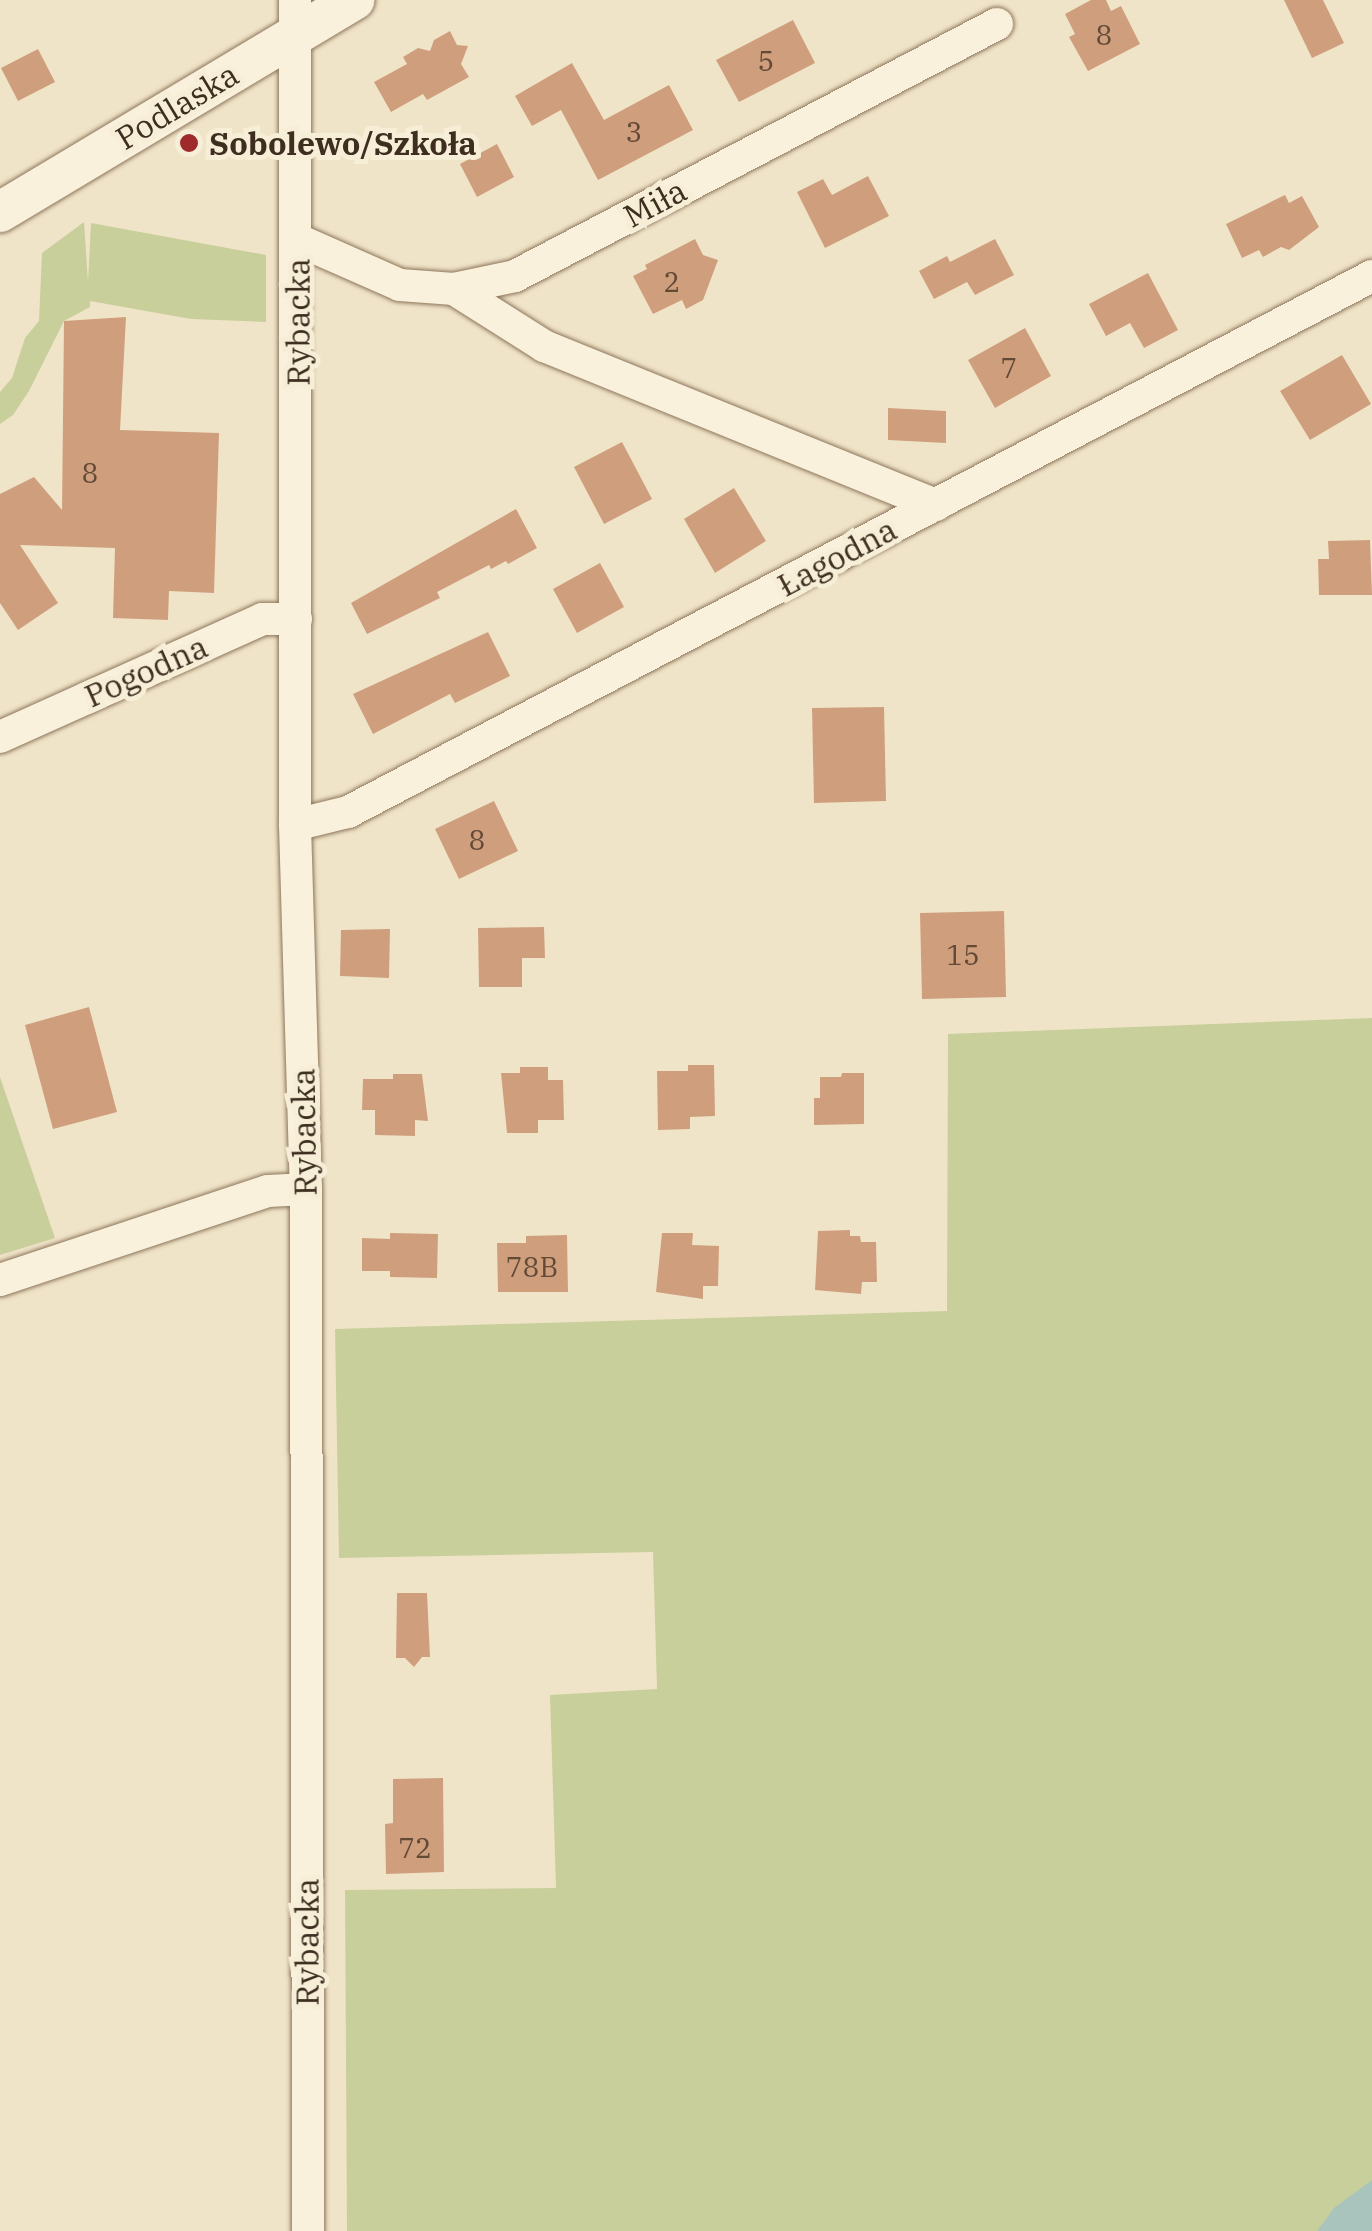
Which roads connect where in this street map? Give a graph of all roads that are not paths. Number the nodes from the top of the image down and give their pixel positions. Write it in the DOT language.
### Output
graph roads {
  1 [pos="354,0"];
  2 [pos="297,16"];
  3 [pos="997,24"];
  4 [pos="0,212"];
  5 [pos="298,240"];
  6 [pos="1372,276"];
  7 [pos="454,288"];
  8 [pos="936,505"];
  9 [pos="296,619"];
  10 [pos="0,737"];
  11 [pos="296,825"];
  12 [pos="306,1189"];
  13 [pos="0,1280"];
  14 [pos="308,2231"];
  1 -- 2 [label="street, Podlaska"];
  2 -- 4 [label="street, Podlaska"];
  2 -- 5 [label="street, Rybacka"];
  3 -- 7 [label="street, Miła"];
  5 -- 7 [label="street, Miła"];
  5 -- 9 [label="street, Rybacka"];
  6 -- 8 [label="street, Łagodna"];
  7 -- 8 [label="street"];
  8 -- 11 [label="street, Łagodna"];
  9 -- 10 [label="street, Pogodna"];
  9 -- 11 [label="street, Rybacka"];
  11 -- 12 [label="street, Rybacka"];
  12 -- 13 [label="street"];
  12 -- 14 [label="street, Rybacka"];
}
